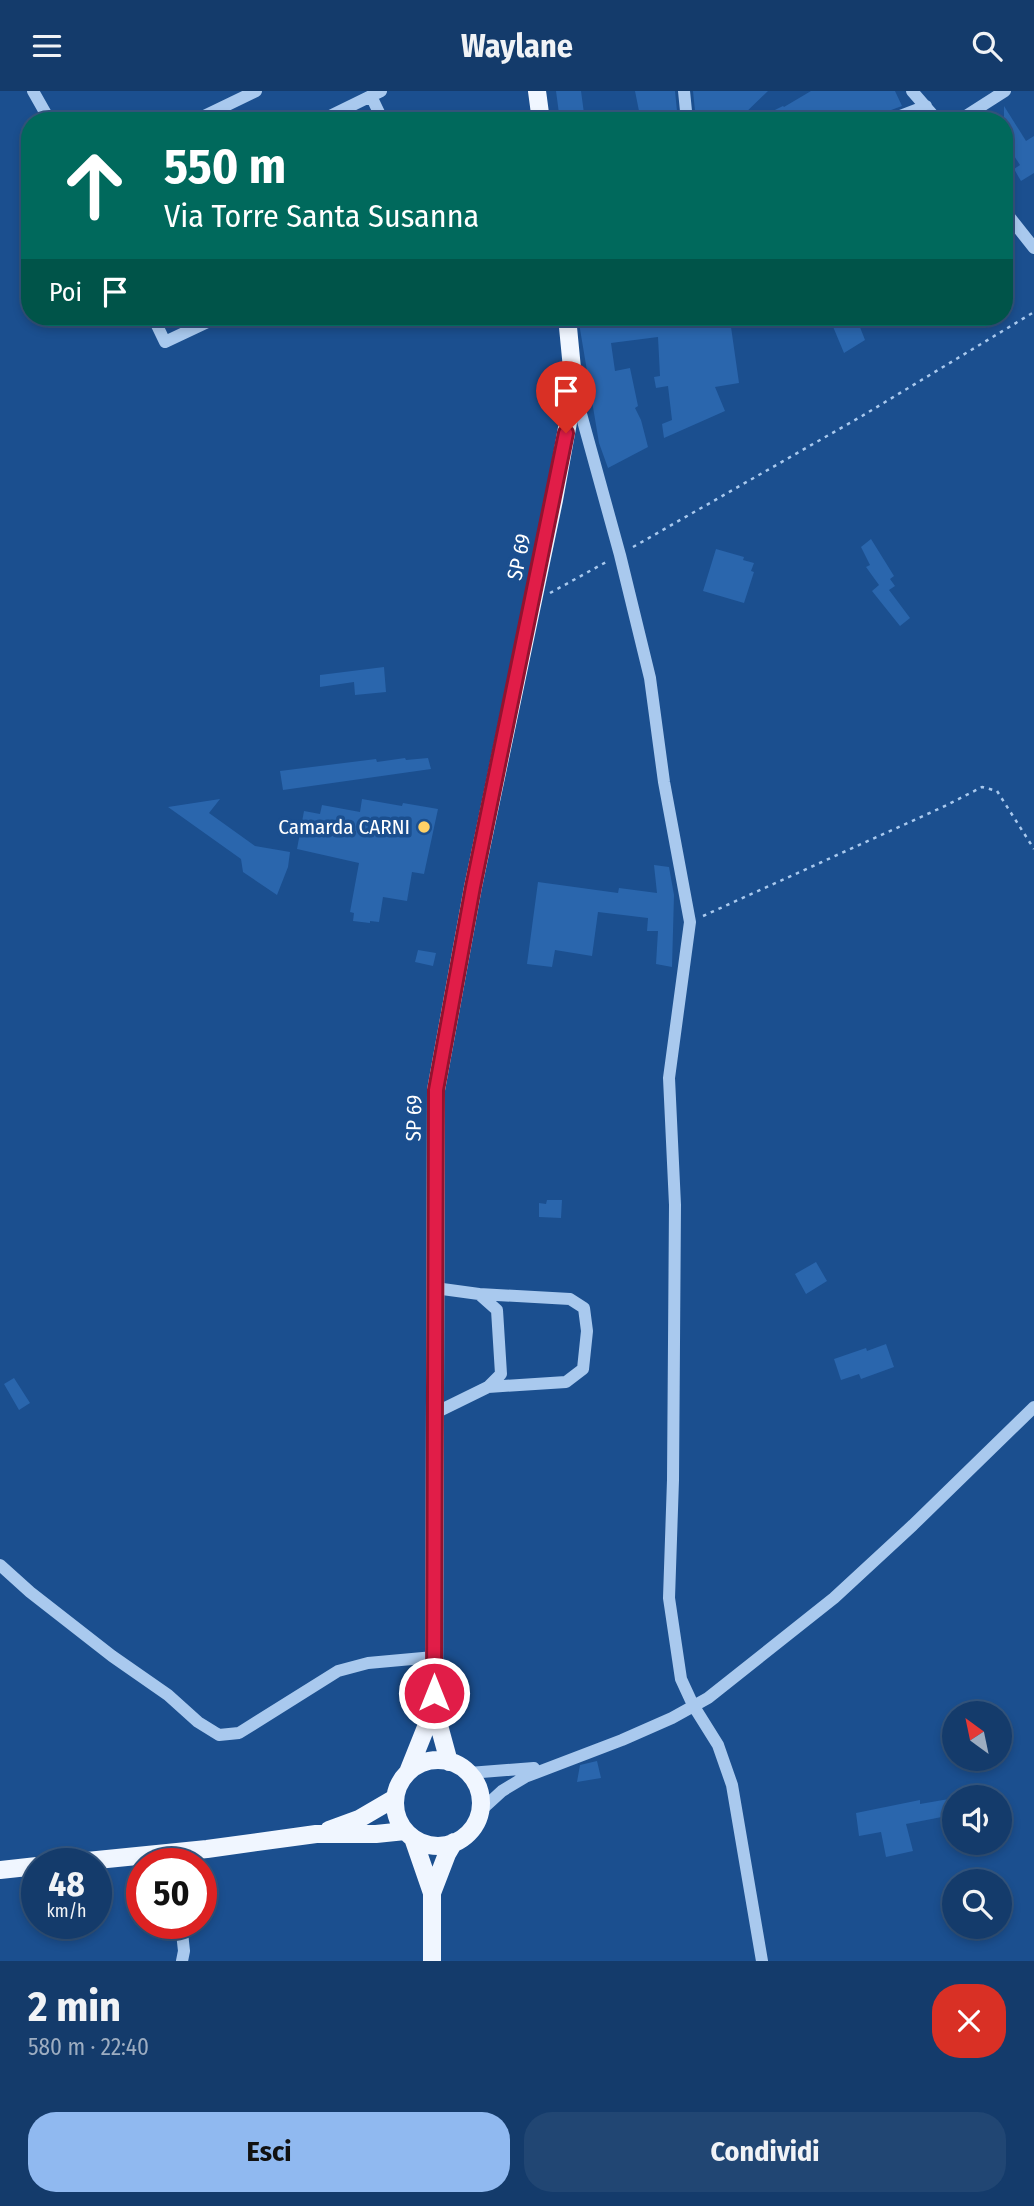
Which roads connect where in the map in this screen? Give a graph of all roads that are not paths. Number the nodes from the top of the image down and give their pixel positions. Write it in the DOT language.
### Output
graph roads {
  1 [pos="33,91"];
  2 [pos="256,91"];
  3 [pos="537,91"];
  4 [pos="684,91"];
  5 [pos="912,91"];
  6 [pos="1005,91"];
  7 [pos="376,94"];
  8 [pos="926,106"];
  9 [pos="45,112"];
  10 [pos="213,112"];
  11 [pos="339,112"];
  12 [pos="381,112"];
  13 [pos="540,112"];
  14 [pos="686,112"];
  15 [pos="910,112"];
  16 [pos="931,112"];
  17 [pos="972,112"];
  18 [pos="1013,221"];
  19 [pos="1034,248"];
  20 [pos="157,326"];
  21 [pos="199,326"];
  22 [pos="568,326"];
  23 [pos="574,389"];
  24 [pos="435,1288"];
  25 [pos="479,1294"];
  26 [pos="488,1387"];
  27 [pos="1034,1406"];
  28 [pos="435,1413"];
  29 [pos="0,1565"];
  30 [pos="434,1657"];
  31 [pos="693,1705"];
  32 [pos="434,1707"];
  33 [pos="449,1762"];
  34 [pos="548,1766"];
  35 [pos="408,1772"];
  36 [pos="469,1773"];
  37 [pos="395,1798"];
  38 [pos="480,1812"];
  39 [pos="316,1834"];
  40 [pos="409,1835"];
  41 [pos="454,1842"];
  42 [pos="217,1850"];
  43 [pos="21,1868"];
  44 [pos="0,1870"];
  45 [pos="432,1893"];
  46 [pos="183,1939"];
  47 [pos="182,1961"];
  48 [pos="432,1961"];
  49 [pos="762,1961"];
  1 -- 9 [label="street"];
  2 -- 10 [label="street"];
  3 -- 13 [label="main road"];
  4 -- 14 [label="street"];
  5 -- 8 [label="street"];
  6 -- 17 [label="street"];
  7 -- 11 [label="street"];
  7 -- 12 [label="street"];
  8 -- 15 [label="street"];
  8 -- 16 [label="street"];
  18 -- 19 [label="street"];
  20 -- 21 [label="street"];
  22 -- 23 [label="main road, SP 69"];
  23 -- 24 [label="main road, SP 69"];
  23 -- 31 [label="street"];
  24 -- 25 [label="street"];
  24 -- 28 [label="main road, SP 69"];
  25 -- 26 [label="street"];
  25 -- 26 [label="street"];
  26 -- 28 [label="street"];
  27 -- 31 [label="street"];
  28 -- 30 [label="main road, SP 69"];
  29 -- 30 [label="street"];
  30 -- 32 [label="main road, SP 69"];
  31 -- 34 [label="street"];
  31 -- 49 [label="street"];
  32 -- 33 [label="main road"];
  32 -- 35 [label="main road"];
  33 -- 35 [label="main road"];
  33 -- 36 [label="main road"];
  34 -- 36 [label="street"];
  34 -- 38 [label="street"];
  35 -- 37 [label="main road"];
  36 -- 38 [label="main road"];
  37 -- 39 [label="main road"];
  37 -- 40 [label="main road"];
  38 -- 41 [label="main road"];
  39 -- 40 [label="main road"];
  39 -- 42 [label="main road"];
  40 -- 41 [label="main road"];
  40 -- 45 [label="main road"];
  41 -- 45 [label="main road"];
  43 -- 44 [label="main road"];
  45 -- 48 [label="main road"];
  46 -- 47 [label="street"];
}
